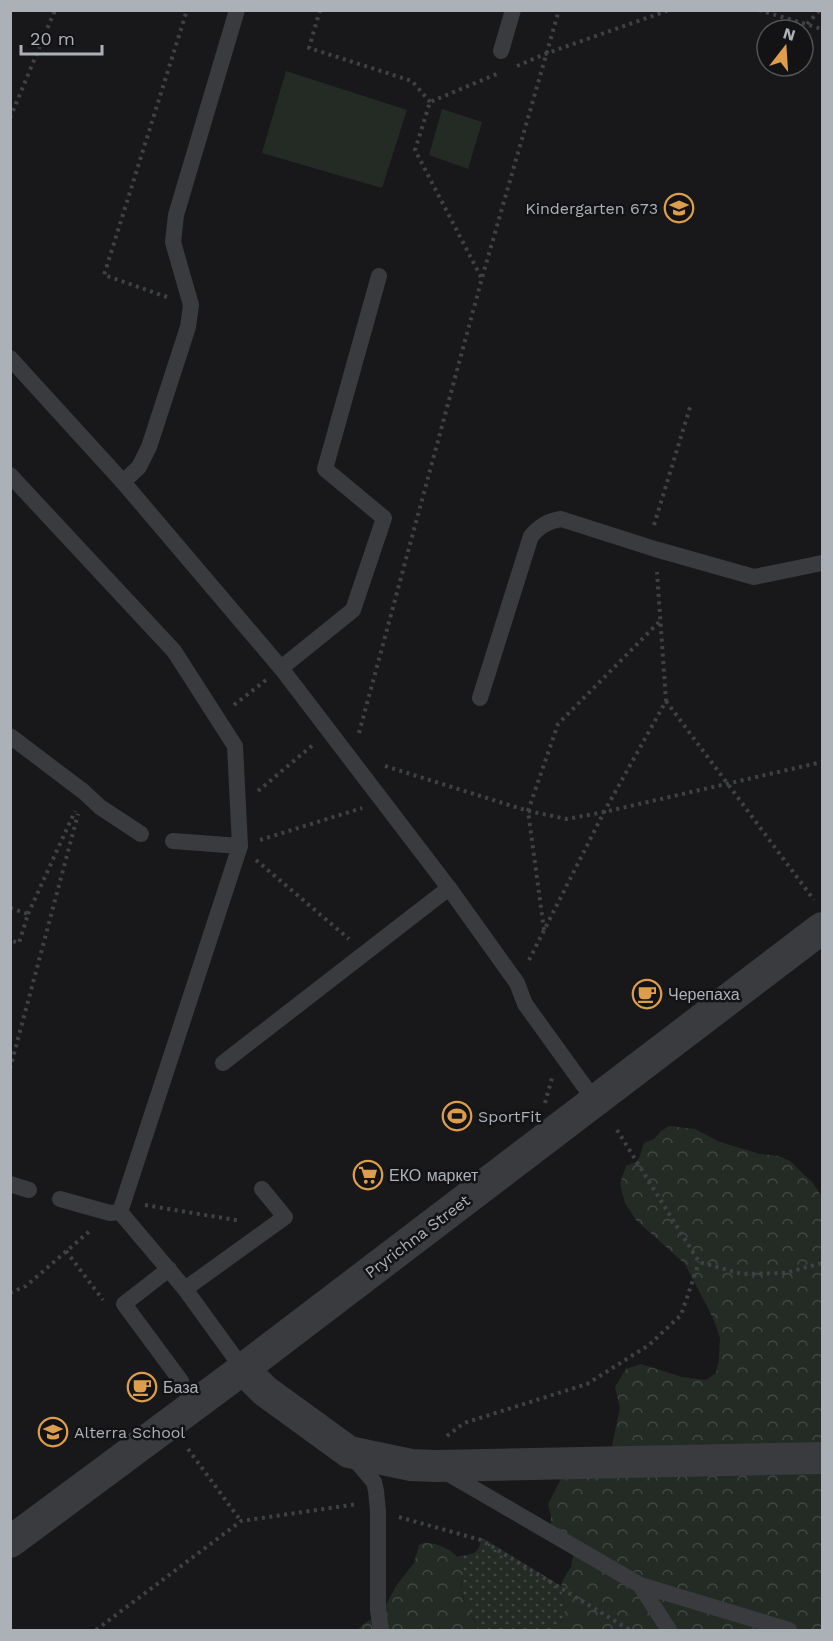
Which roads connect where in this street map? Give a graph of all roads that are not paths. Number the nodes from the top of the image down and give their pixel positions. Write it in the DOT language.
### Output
graph roads {
  1 [pos="237,10"];
  2 [pos="513,10"];
  3 [pos="501,51"];
  4 [pos="379,276"];
  5 [pos="10,358"];
  6 [pos="10,475"];
  7 [pos="123,482"];
  8 [pos="822,563"];
  9 [pos="281,668"];
  10 [pos="480,698"];
  11 [pos="10,736"];
  12 [pos="141,834"];
  13 [pos="173,841"];
  14 [pos="240,846"];
  15 [pos="449,888"];
  16 [pos="821,918"];
  17 [pos="223,1063"];
  18 [pos="595,1101"];
  19 [pos="10,1184"];
  20 [pos="262,1189"];
  21 [pos="29,1190"];
  22 [pos="60,1199"];
  23 [pos="118,1208"];
  24 [pos="169,1269"];
  25 [pos="185,1289"];
  26 [pos="243,1369"];
  27 [pos="181,1382"];
  28 [pos="349,1452"];
  29 [pos="822,1458"];
  30 [pos="436,1466"];
  31 [pos="10,1542"];
  32 [pos="640,1585"];
  33 [pos="381,1630"];
  34 [pos="669,1630"];
  35 [pos="789,1630"];
  1 -- 7 [label="lane"];
  2 -- 3 [label="lane"];
  4 -- 9 [label="lane"];
  5 -- 7 [label="lane"];
  6 -- 14 [label="lane"];
  7 -- 9 [label="lane"];
  8 -- 10 [label="lane"];
  9 -- 15 [label="lane"];
  11 -- 12 [label="lane"];
  13 -- 14 [label="lane"];
  14 -- 23 [label="lane"];
  15 -- 17 [label="lane"];
  15 -- 18 [label="lane"];
  16 -- 18 [label="street, Pryrichna Street"];
  18 -- 26 [label="street, Pryrichna Street"];
  19 -- 21 [label="lane"];
  20 -- 25 [label="lane"];
  22 -- 23 [label="lane"];
  23 -- 24 [label="lane"];
  24 -- 25 [label="lane"];
  24 -- 27 [label="lane"];
  25 -- 26 [label="lane"];
  26 -- 28 [label="street"];
  26 -- 31 [label="street, Pryrichna Street"];
  28 -- 30 [label="street"];
  28 -- 33 [label="lane"];
  29 -- 30 [label="street"];
  30 -- 32 [label="lane"];
  32 -- 34 [label="lane"];
  32 -- 35 [label="lane"];
}
